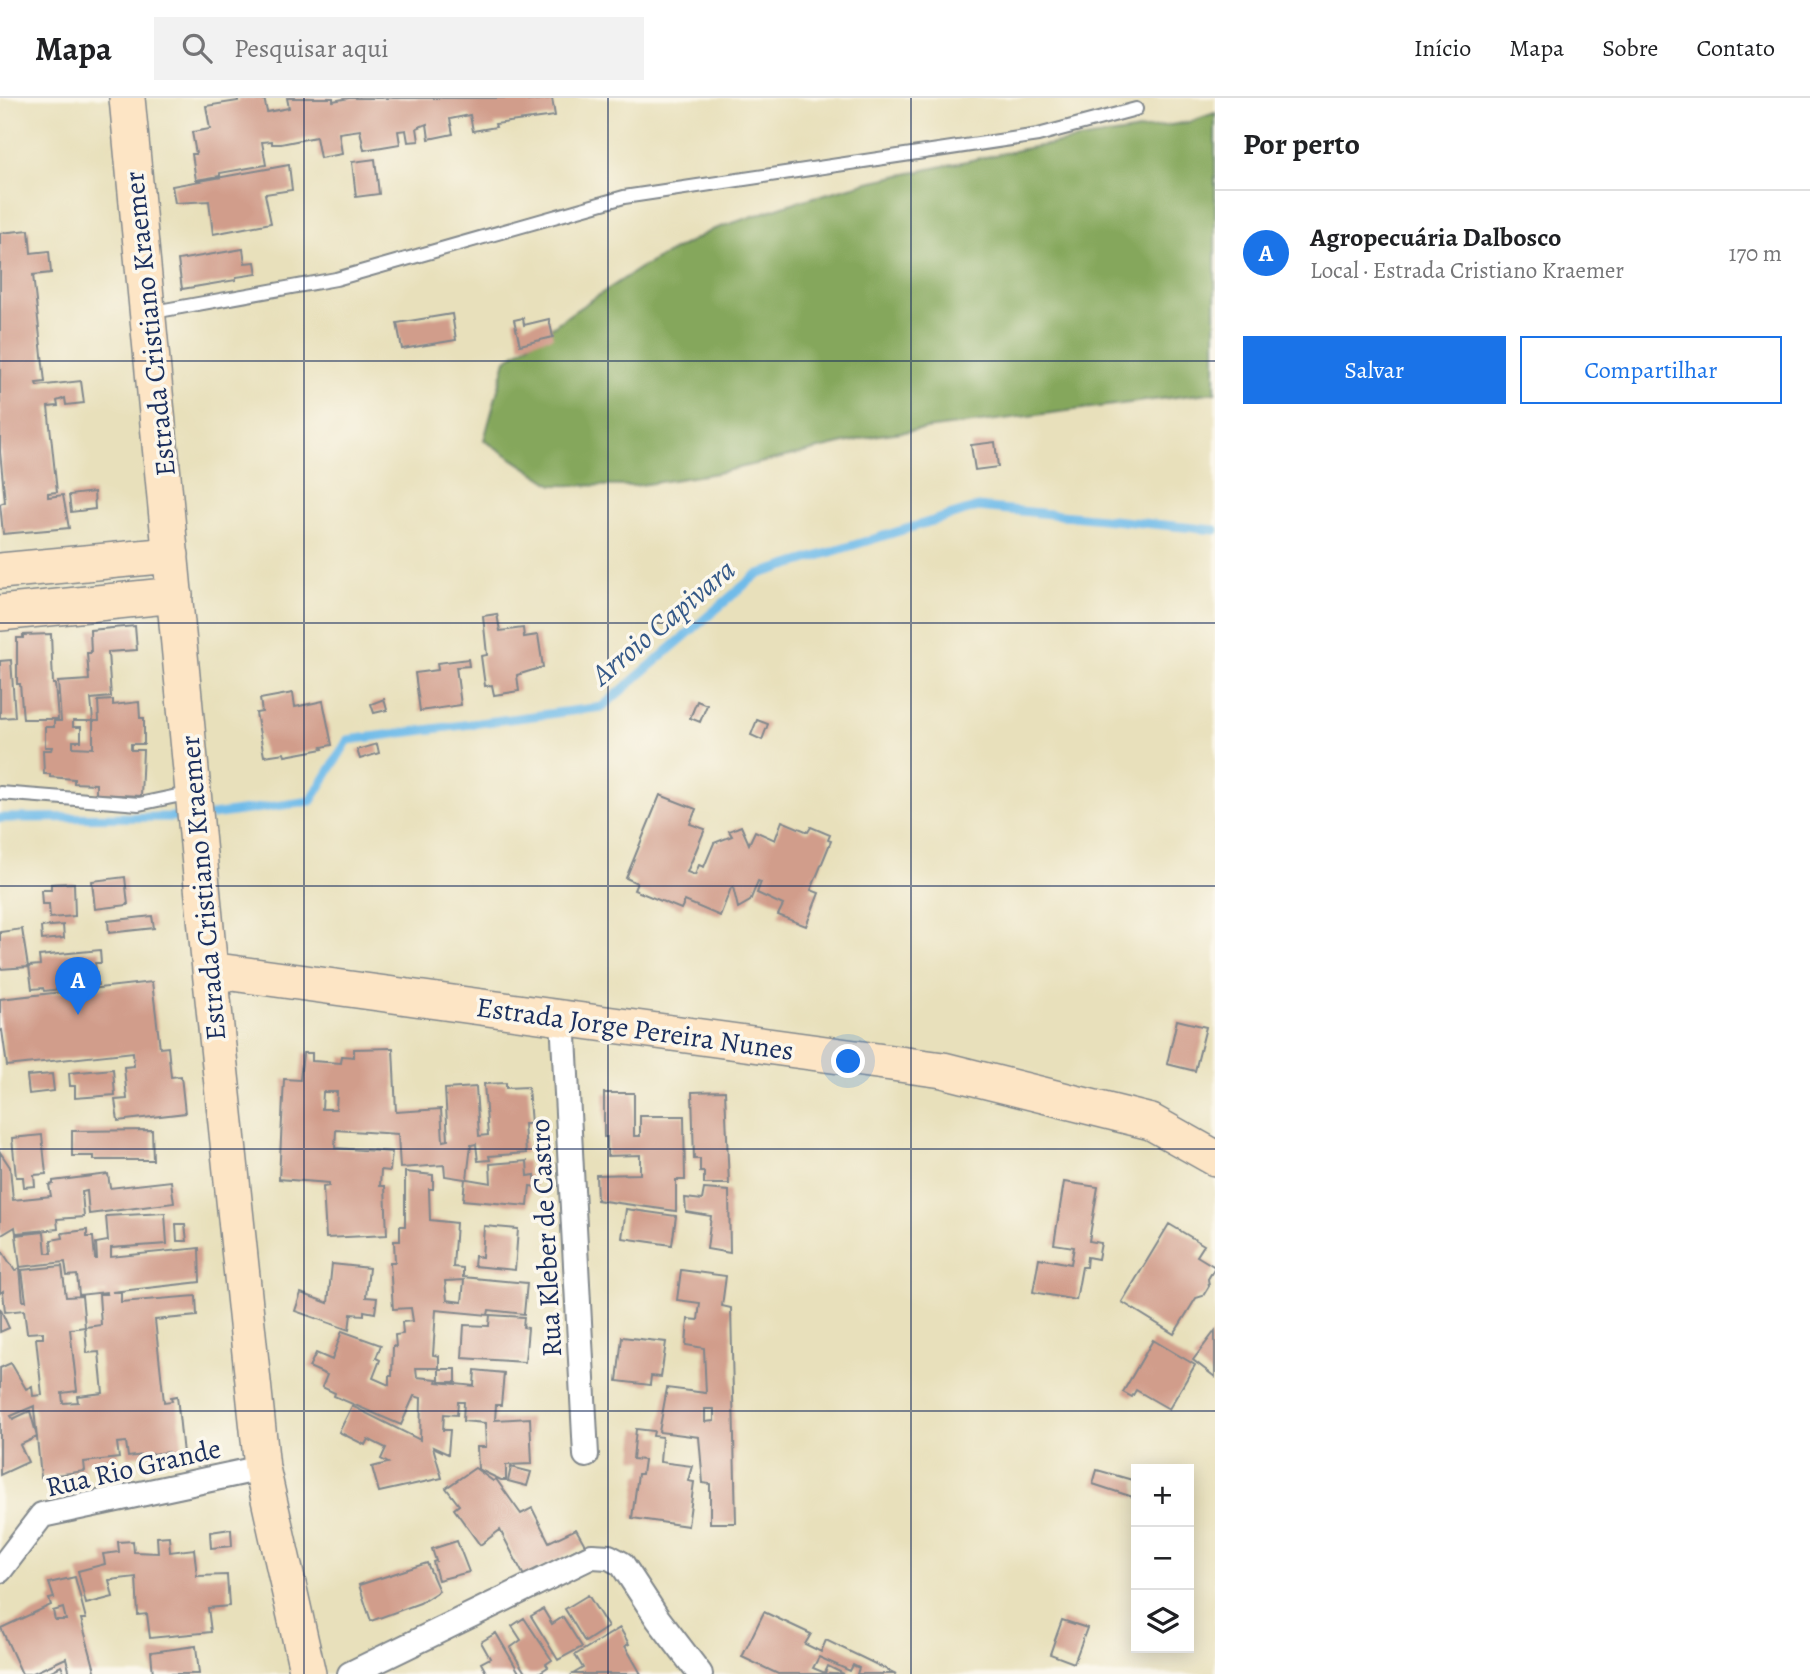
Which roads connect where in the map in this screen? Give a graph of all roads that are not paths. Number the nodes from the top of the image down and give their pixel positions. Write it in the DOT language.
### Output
graph roads {
  1 [pos="127,98"];
  2 [pos="1136,109"];
  3 [pos="148,313"];
  4 [pos="171,555"];
  5 [pos="0,571"];
  6 [pos="175,595"];
  7 [pos="0,613"];
  8 [pos="0,793"];
  9 [pos="193,793"];
  10 [pos="209,971"];
  11 [pos="563,1018"];
  12 [pos="1215,1158"];
  13 [pos="586,1455"];
  14 [pos="261,1468"];
  15 [pos="1,1566"];
  16 [pos="308,1674"];
  17 [pos="350,1674"];
  18 [pos="700,1674"];
  1 -- 3 [label="main road, Estrada Cristiano Kraemer"];
  2 -- 3 [label="lane"];
  3 -- 4 [label="main road, Estrada Cristiano Kraemer"];
  4 -- 5 [label="main road"];
  4 -- 6 [label="main road, Estrada Cristiano Kraemer"];
  6 -- 7 [label="main road"];
  6 -- 9 [label="main road, Estrada Cristiano Kraemer"];
  8 -- 9 [label="lane"];
  9 -- 10 [label="main road, Estrada Cristiano Kraemer"];
  10 -- 11 [label="main road, Estrada Jorge Pereira Nunes"];
  10 -- 14 [label="main road, Estrada Cristiano Kraemer"];
  11 -- 12 [label="main road, Estrada Jorge Pereira Nunes"];
  11 -- 13 [label="street, Rua Kleber de Castro"];
  14 -- 15 [label="street, Rua Rio Grande"];
  14 -- 16 [label="main road, Estrada Cristiano Kraemer"];
  17 -- 18 [label="street"];
}
